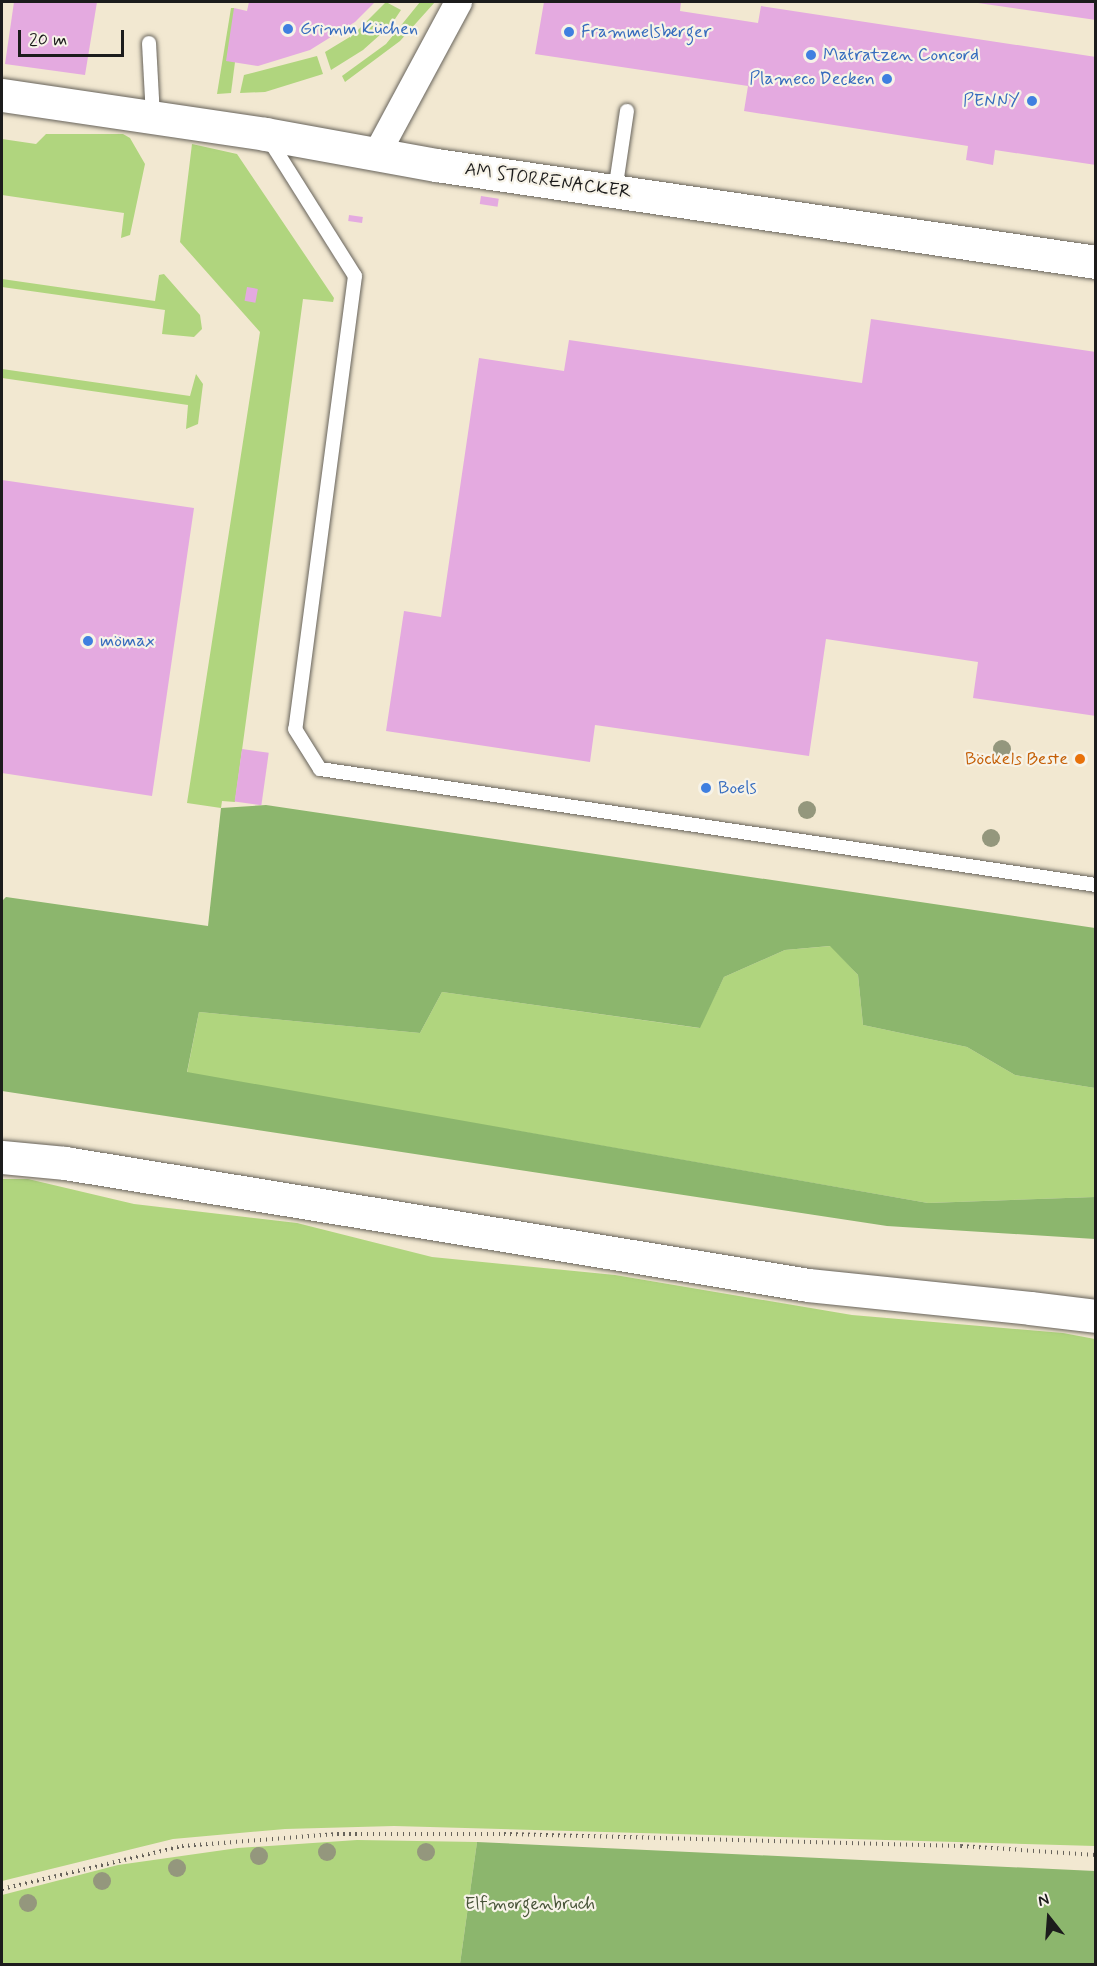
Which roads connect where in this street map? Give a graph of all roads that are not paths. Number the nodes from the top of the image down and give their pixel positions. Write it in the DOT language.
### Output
graph roads {
  1 [pos="459,2"];
  2 [pos="149,43"];
  3 [pos="2,95"];
  4 [pos="627,111"];
  5 [pos="153,118"];
  6 [pos="265,134"];
  7 [pos="376,154"];
  8 [pos="615,191"];
  9 [pos="1095,262"];
  10 [pos="1095,885"];
  11 [pos="2,1156"];
  12 [pos="1095,1300"];
  13 [pos="1030,1308"];
  14 [pos="1095,1316"];
  1 -- 7 [label="street"];
  2 -- 5 [label="lane"];
  3 -- 5 [label="main road, AM STORRENACKER"];
  4 -- 8 [label="lane"];
  5 -- 6 [label="main road, AM STORRENACKER"];
  6 -- 7 [label="main road, AM STORRENACKER"];
  6 -- 10 [label="lane"];
  7 -- 8 [label="main road, AM STORRENACKER"];
  8 -- 9 [label="main road, AM STORRENACKER"];
  11 -- 13 [label="main road"];
  12 -- 13 [label="main road"];
  13 -- 14 [label="main road"];
}
